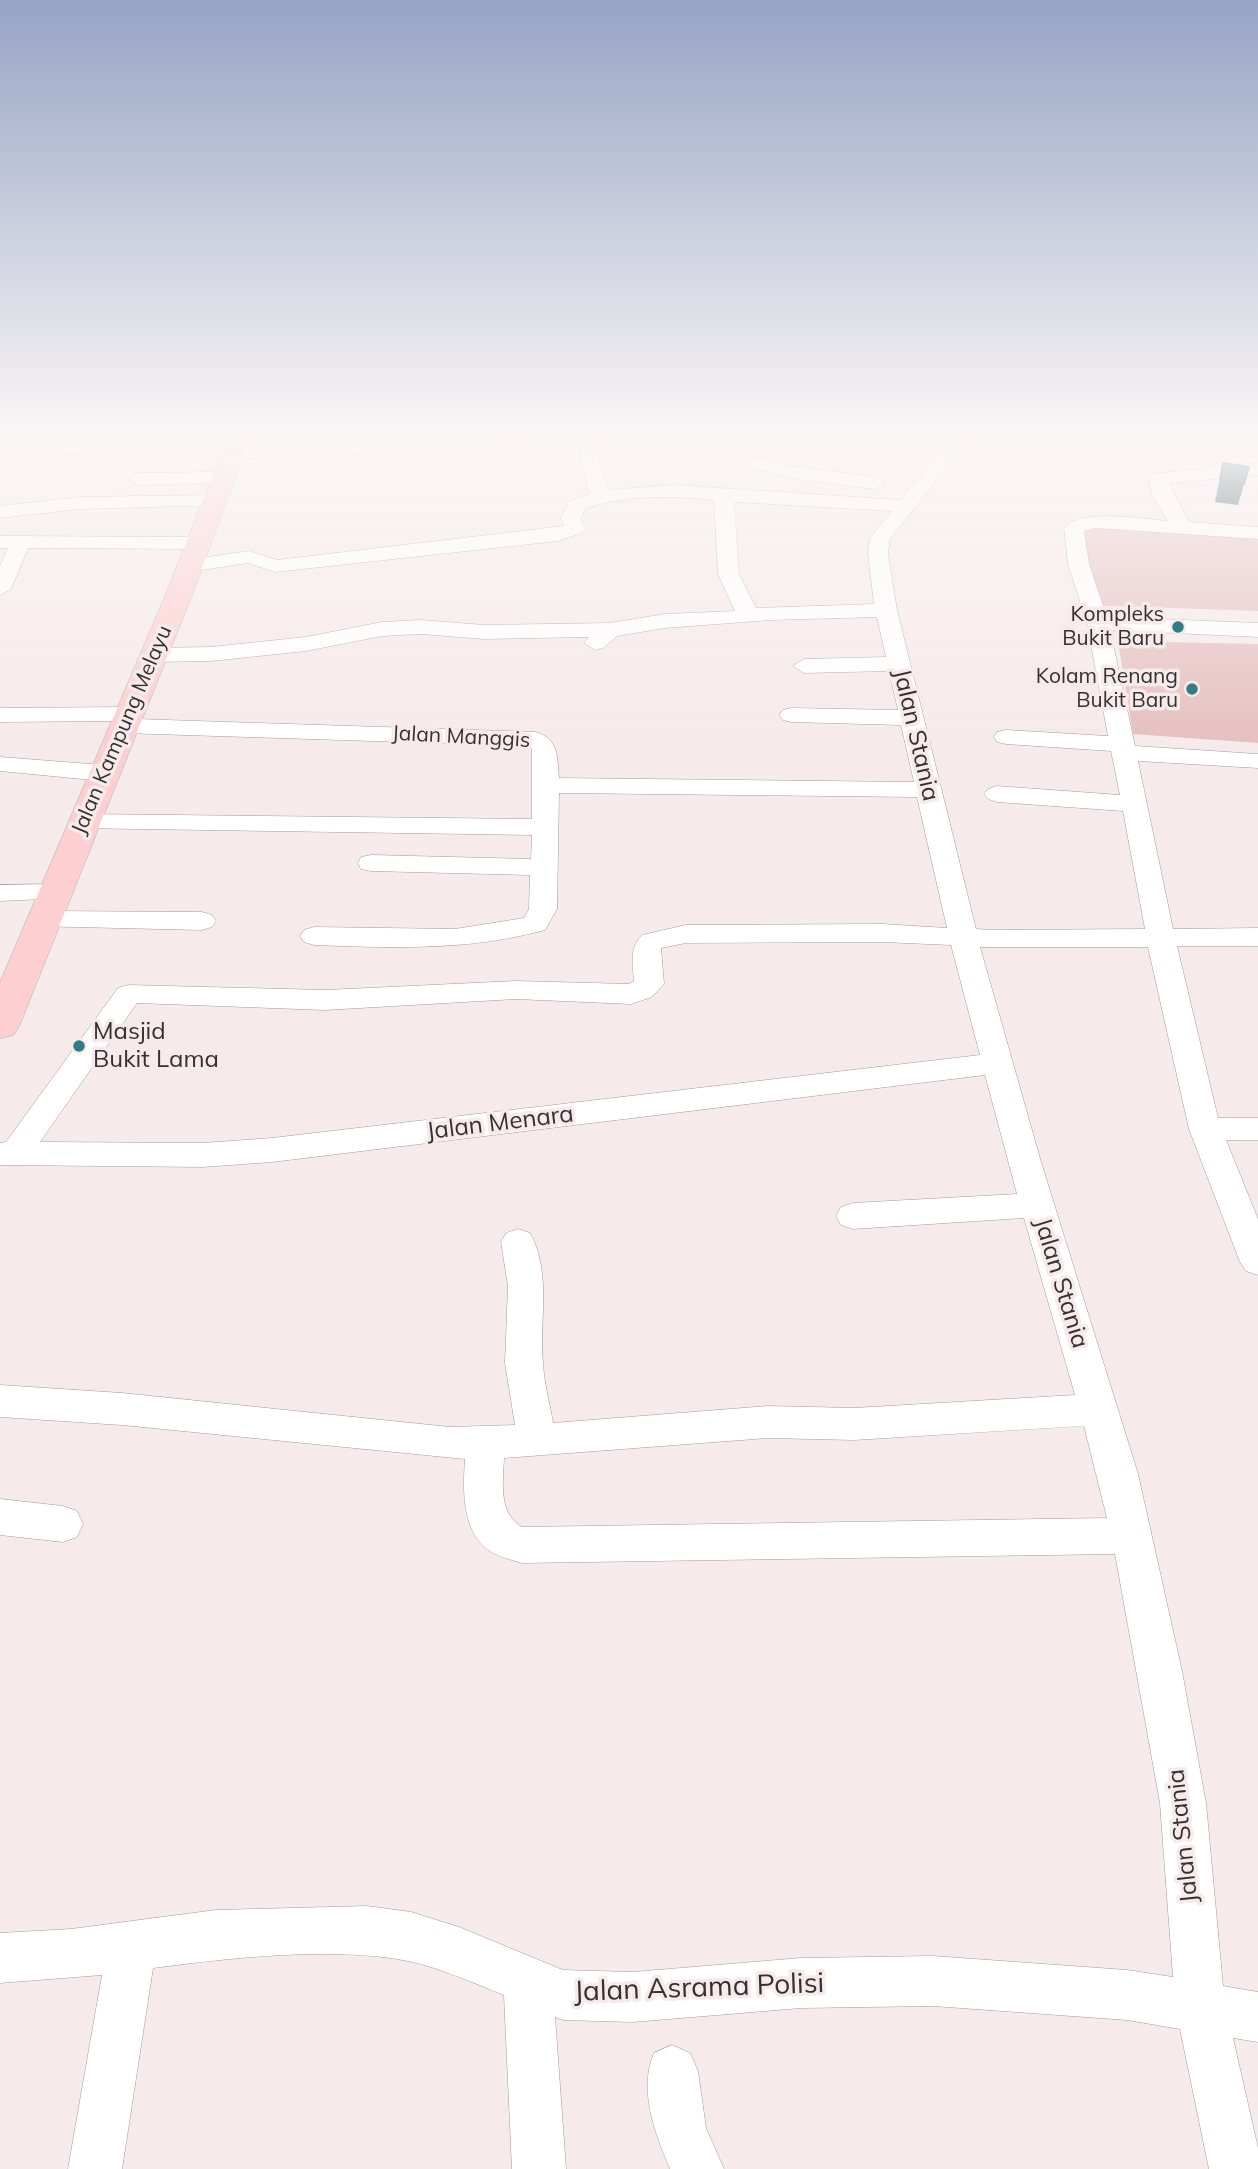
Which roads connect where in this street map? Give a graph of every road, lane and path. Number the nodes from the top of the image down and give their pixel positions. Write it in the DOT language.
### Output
graph roads {
  1 [pos="202,533"];
  2 [pos="569,533"];
  3 [pos="727,533"];
  4 [pos="884,533"];
  5 [pos="1075,533"];
  6 [pos="10,542"];
  7 [pos="192,557"];
  8 [pos="1,585"];
  9 [pos="886,610"];
  10 [pos="750,615"];
  11 [pos="1098,626"];
  12 [pos="610,630"];
  13 [pos="1258,630"];
  14 [pos="585,650"];
  15 [pos="153,655"];
  16 [pos="900,664"];
  17 [pos="804,666"];
  18 [pos="0,715"];
  19 [pos="791,715"];
  20 [pos="912,718"];
  21 [pos="125,720"];
  22 [pos="1006,737"];
  23 [pos="1124,748"];
  24 [pos="1258,761"];
  25 [pos="0,764"];
  26 [pos="103,773"];
  27 [pos="547,785"];
  28 [pos="930,790"];
  29 [pos="997,794"];
  30 [pos="1136,804"];
  31 [pos="83,821"];
  32 [pos="545,827"];
  33 [pos="371,863"];
  34 [pos="544,867"];
  35 [pos="0,893"];
  36 [pos="50,906"];
  37 [pos="202,922"];
  38 [pos="314,936"];
  39 [pos="963,936"];
  40 [pos="1258,937"];
  41 [pos="1161,939"];
  42 [pos="0,1026"];
  43 [pos="999,1063"];
  44 [pos="1205,1129"];
  45 [pos="1258,1129"];
  46 [pos="8,1154"];
  47 [pos="1037,1205"];
  48 [pos="853,1216"];
  49 [pos="518,1242"];
  50 [pos="1258,1262"];
  51 [pos="0,1401"];
  52 [pos="1099,1409"];
  53 [pos="537,1441"];
  54 [pos="486,1442"];
  55 [pos="0,1517"];
  56 [pos="63,1524"];
  57 [pos="1131,1536"];
  58 [pos="132,1947"];
  59 [pos="0,1958"];
  60 [pos="528,1983"];
  61 [pos="1200,2006"];
  62 [pos="1258,2017"];
  63 [pos="672,2071"];
  64 [pos="95,2169"];
  65 [pos="539,2169"];
  66 [pos="697,2169"];
  67 [pos="1236,2169"];
  1 -- 7 [label="main road, Jalan Kampung Melayu"];
  2 -- 7 [label="street"];
  3 -- 10 [label="street"];
  4 -- 9 [label="street, Jalan Stania"];
  5 -- 11 [label="street"];
  6 -- 7 [label="street"];
  6 -- 8 [label="street"];
  7 -- 15 [label="main road, Jalan Kampung Melayu"];
  9 -- 10 [label="street"];
  9 -- 16 [label="street, Jalan Stania"];
  10 -- 12 [label="street"];
  11 -- 13 [label="street"];
  11 -- 23 [label="street"];
  12 -- 14 [label="street"];
  12 -- 15 [label="street"];
  15 -- 21 [label="main road, Jalan Kampung Melayu"];
  16 -- 17 [label="street"];
  16 -- 20 [label="street, Jalan Stania"];
  18 -- 21 [label="street, Jalan Manggis"];
  19 -- 20 [label="street"];
  20 -- 28 [label="street, Jalan Stania"];
  21 -- 26 [label="main road, Jalan Kampung Melayu"];
  21 -- 27 [label="street, Jalan Manggis"];
  22 -- 23 [label="street"];
  23 -- 24 [label="street"];
  23 -- 30 [label="street"];
  25 -- 26 [label="street"];
  26 -- 31 [label="main road, Jalan Kampung Melayu"];
  27 -- 28 [label="street, Jalan Manggis"];
  27 -- 32 [label="street"];
  28 -- 39 [label="street, Jalan Stania"];
  29 -- 30 [label="street"];
  30 -- 41 [label="street"];
  31 -- 32 [label="street"];
  31 -- 36 [label="main road, Jalan Kampung Melayu"];
  32 -- 34 [label="street"];
  33 -- 34 [label="street"];
  34 -- 38 [label="street"];
  35 -- 36 [label="street"];
  36 -- 37 [label="street"];
  36 -- 42 [label="main road, Jalan Kampung Melayu"];
  39 -- 41 [label="street"];
  39 -- 43 [label="street, Jalan Stania"];
  39 -- 46 [label="street"];
  40 -- 41 [label="street"];
  41 -- 44 [label="street"];
  43 -- 46 [label="street, Jalan Menara"];
  43 -- 47 [label="street, Jalan Stania"];
  44 -- 45 [label="street"];
  44 -- 50 [label="street"];
  47 -- 48 [label="street"];
  47 -- 52 [label="street, Jalan Stania"];
  49 -- 53 [label="street"];
  51 -- 54 [label="street"];
  52 -- 53 [label="street"];
  52 -- 57 [label="street, Jalan Stania"];
  53 -- 54 [label="street"];
  54 -- 57 [label="street"];
  55 -- 56 [label="street"];
  57 -- 61 [label="street, Jalan Stania"];
  58 -- 59 [label="street, Jalan Asrama Polisi"];
  58 -- 60 [label="street, Jalan Asrama Polisi"];
  58 -- 64 [label="street"];
  60 -- 61 [label="street, Jalan Asrama Polisi"];
  60 -- 65 [label="street"];
  61 -- 62 [label="street, Jalan Asrama Polisi"];
  61 -- 67 [label="street, Jalan Stania"];
  63 -- 66 [label="street"];
}
